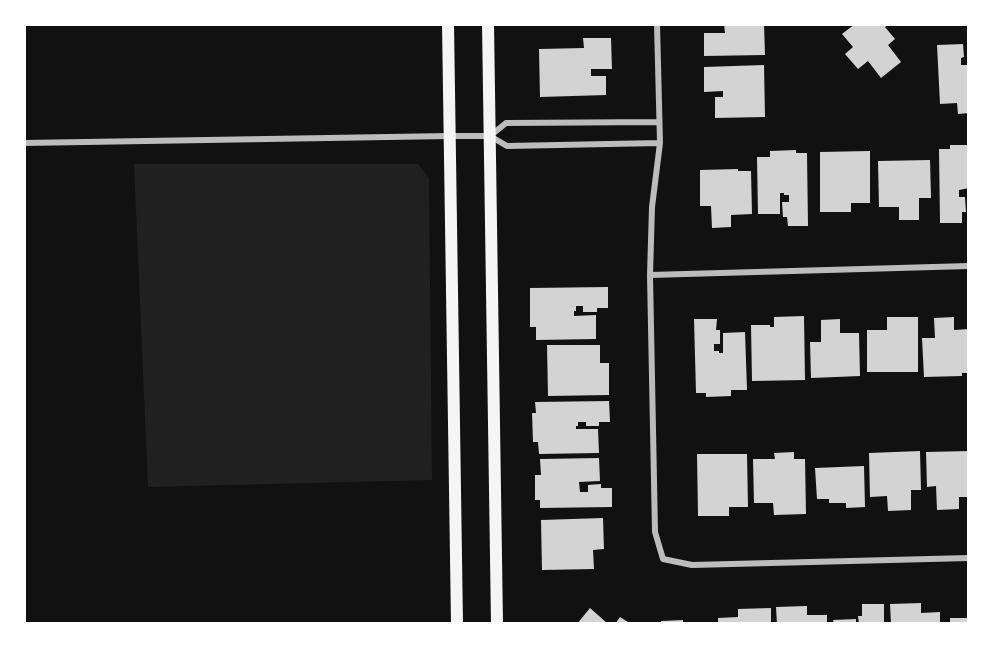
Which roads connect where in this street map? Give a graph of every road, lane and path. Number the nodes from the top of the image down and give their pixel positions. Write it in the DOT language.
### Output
graph roads {
  1 [pos="448,24"];
  2 [pos="488,24"];
  3 [pos="657,24"];
  4 [pos="659,122"];
  5 [pos="449,136"];
  6 [pos="490,136"];
  7 [pos="24,143"];
  8 [pos="660,143"];
  9 [pos="969,266"];
  10 [pos="650,275"];
  11 [pos="969,558"];
  12 [pos="457,624"];
  13 [pos="497,624"];
  1 -- 5 [label="main road"];
  2 -- 6 [label="main road"];
  3 -- 4 [label="street"];
  4 -- 6 [label="street"];
  4 -- 8 [label="street"];
  5 -- 6 [label="street"];
  5 -- 7 [label="street"];
  5 -- 12 [label="main road"];
  6 -- 8 [label="street"];
  6 -- 13 [label="main road"];
  8 -- 10 [label="street"];
  9 -- 10 [label="street"];
  10 -- 11 [label="street"];
}
